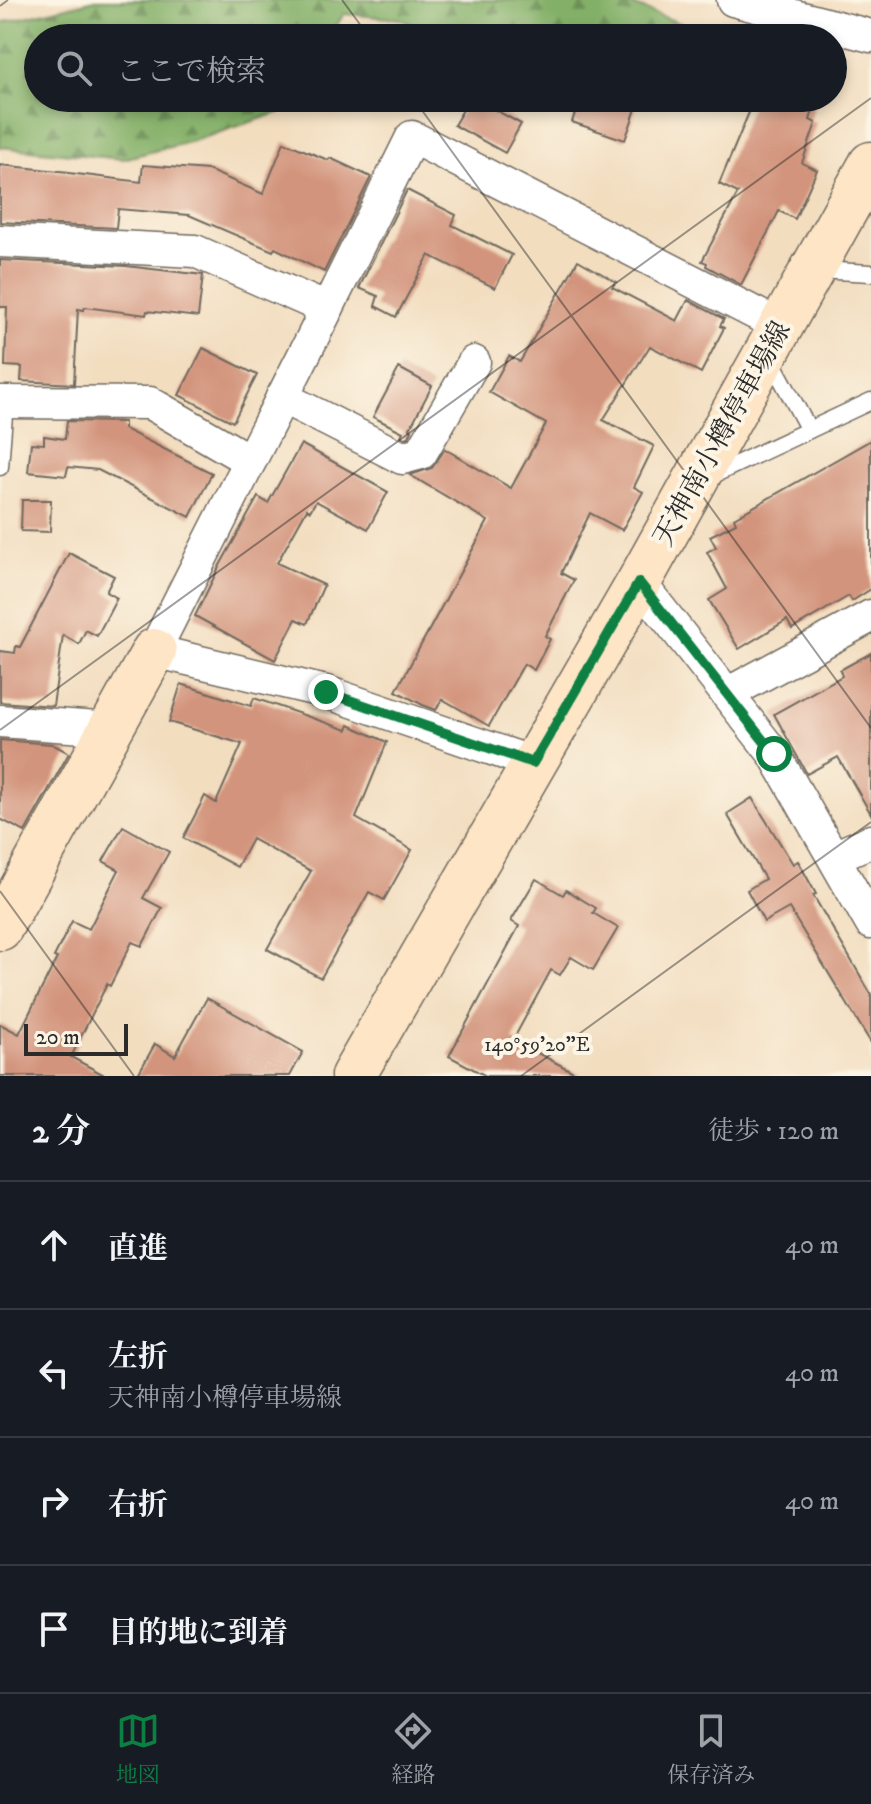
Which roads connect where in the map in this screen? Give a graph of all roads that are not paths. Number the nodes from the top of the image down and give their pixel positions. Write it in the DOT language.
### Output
graph roads {
  1 [pos="750,3"];
  2 [pos="827,24"];
  3 [pos="847,29"];
  4 [pos="871,36"];
  5 [pos="871,164"];
  6 [pos="0,241"];
  7 [pos="812,269"];
  8 [pos="871,273"];
  9 [pos="327,309"];
  10 [pos="773,339"];
  11 [pos="474,362"];
  12 [pos="282,397"];
  13 [pos="871,401"];
  14 [pos="2,402"];
  15 [pos="809,430"];
  16 [pos="250,461"];
  17 [pos="0,467"];
  18 [pos="693,485"];
  19 [pos="639,582"];
  20 [pos="871,616"];
  21 [pos="154,651"];
  22 [pos="727,694"];
  23 [pos="0,721"];
  24 [pos="112,729"];
  25 [pos="533,763"];
  26 [pos="871,841"];
  27 [pos="834,857"];
  28 [pos="871,923"];
  29 [pos="0,928"];
  30 [pos="353,1076"];
  1 -- 2 [label="street"];
  3 -- 4 [label="street"];
  5 -- 7 [label="main road, 天神南小樽停車場線"];
  6 -- 9 [label="street"];
  7 -- 8 [label="lane"];
  7 -- 10 [label="main road, 天神南小樽停車場線"];
  9 -- 10 [label="street"];
  9 -- 12 [label="street"];
  10 -- 15 [label="lane"];
  10 -- 18 [label="main road, 天神南小樽停車場線"];
  11 -- 12 [label="street"];
  12 -- 16 [label="street"];
  13 -- 15 [label="lane"];
  14 -- 16 [label="street"];
  14 -- 17 [label="lane"];
  15 -- 18 [label="lane"];
  16 -- 21 [label="street"];
  18 -- 19 [label="main road, 天神南小樽停車場線"];
  19 -- 22 [label="street"];
  19 -- 25 [label="main road, 天神南小樽停車場線"];
  20 -- 22 [label="street"];
  21 -- 24 [label="main road"];
  21 -- 25 [label="street"];
  22 -- 27 [label="street"];
  23 -- 24 [label="street"];
  24 -- 29 [label="main road"];
  25 -- 30 [label="main road, 天神南小樽停車場線"];
  26 -- 27 [label="street"];
  27 -- 28 [label="street"];
}
